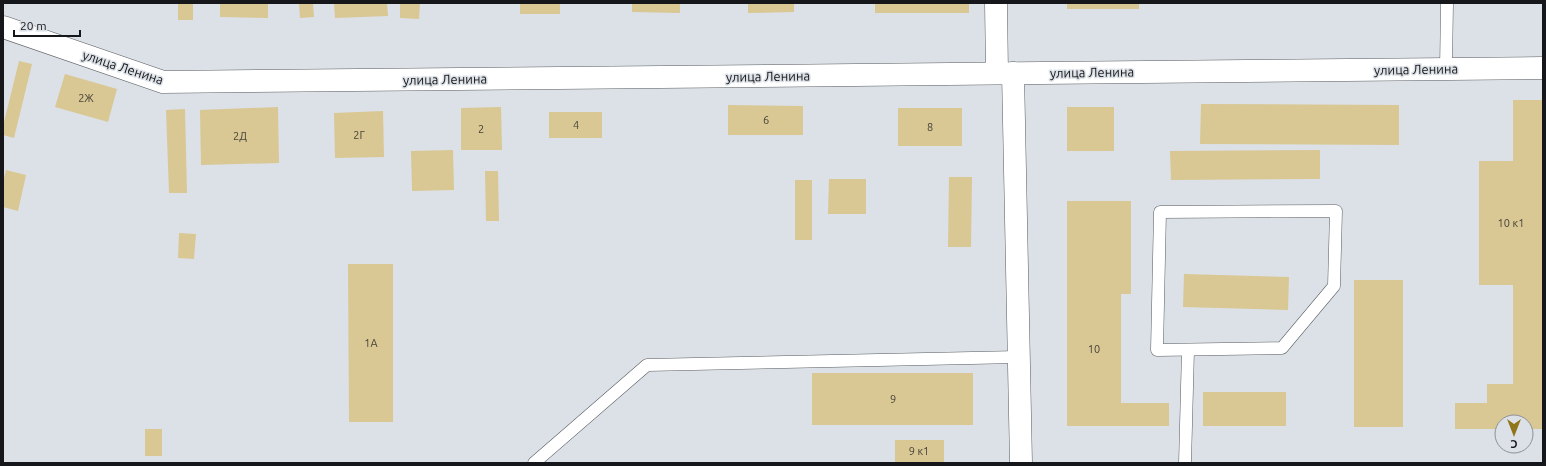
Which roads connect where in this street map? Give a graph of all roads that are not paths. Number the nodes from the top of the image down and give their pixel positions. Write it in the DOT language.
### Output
graph roads {
  1 [pos="996,3"];
  2 [pos="1447,3"];
  3 [pos="3,27"];
  4 [pos="1543,68"];
  5 [pos="1446,69"];
  6 [pos="1005,73"];
  7 [pos="1188,350"];
  8 [pos="1019,357"];
  9 [pos="534,463"];
  10 [pos="1021,463"];
  11 [pos="1185,463"];
  1 -- 6 [label="street"];
  2 -- 5 [label="lane"];
  3 -- 6 [label="street, улица Ленина"];
  4 -- 5 [label="street, улица Ленина"];
  5 -- 6 [label="street, улица Ленина"];
  6 -- 8 [label="street"];
  7 -- 7 [label="lane"];
  7 -- 11 [label="lane"];
  8 -- 9 [label="lane"];
  8 -- 10 [label="street"];
}
